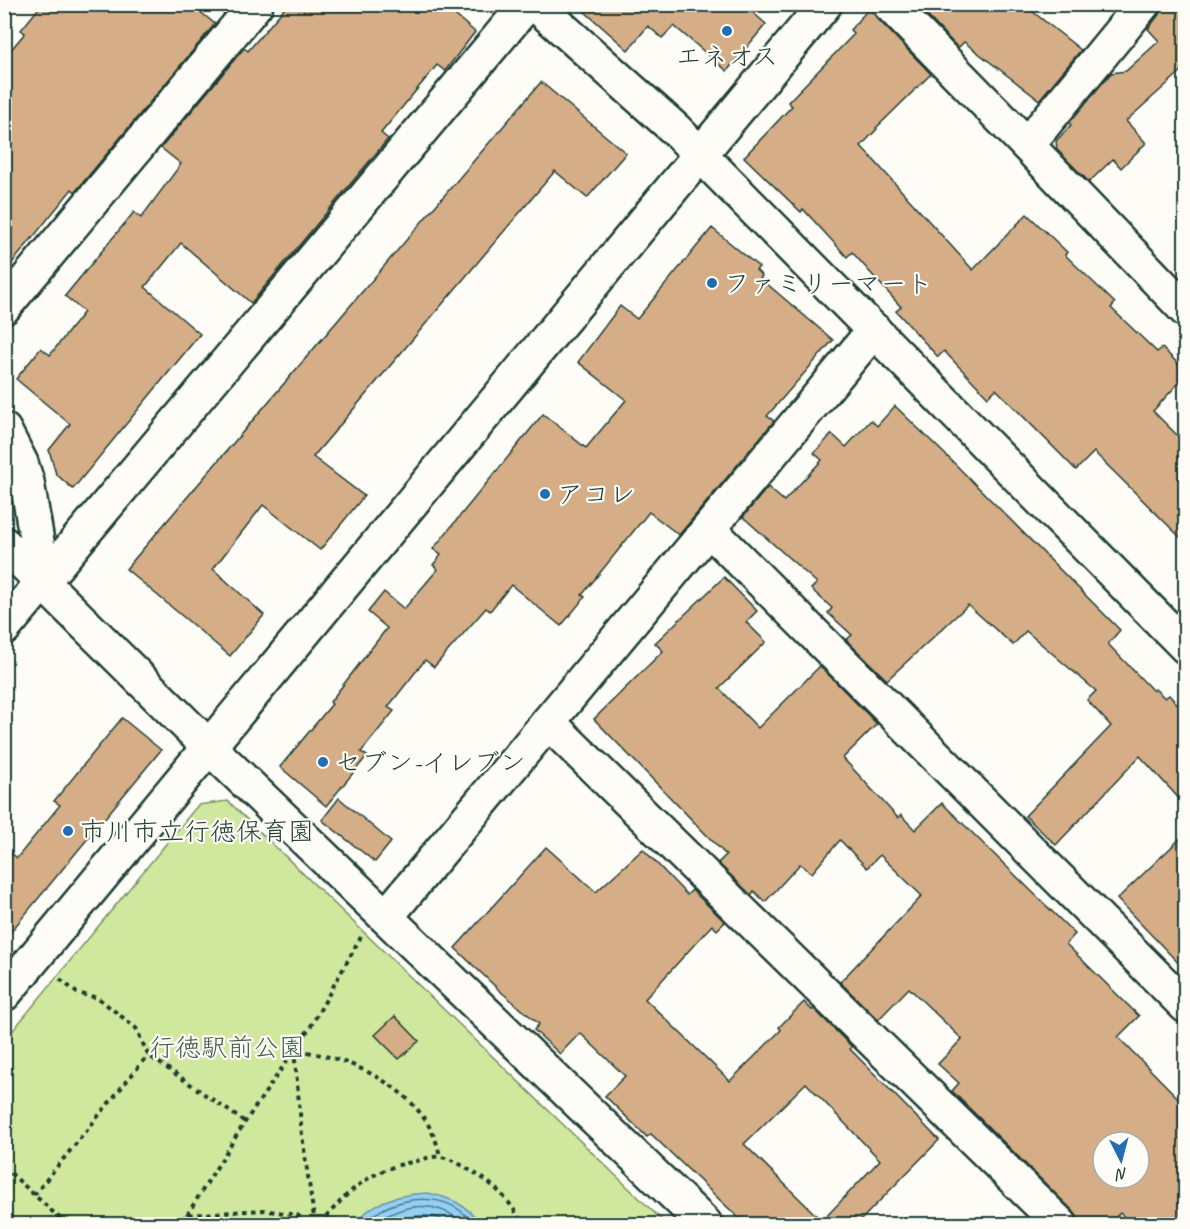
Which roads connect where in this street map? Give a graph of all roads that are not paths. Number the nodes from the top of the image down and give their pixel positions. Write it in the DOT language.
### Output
graph roads {
  1 [pos="256,4"];
  2 [pos="527,4"];
  3 [pos="535,4"];
  4 [pos="825,4"];
  5 [pos="889,4"];
  6 [pos="1143,4"];
  7 [pos="1027,145"];
  8 [pos="700,155"];
  9 [pos="4,307"];
  10 [pos="1185,310"];
  11 [pos="874,330"];
  12 [pos="4,430"];
  13 [pos="709,529"];
  14 [pos="4,544"];
  15 [pos="44,583"];
  16 [pos="4,628"];
  17 [pos="1185,647"];
  18 [pos="548,722"];
  19 [pos="209,747"];
  20 [pos="375,924"];
  21 [pos="4,994"];
  22 [pos="1185,1006"];
  23 [pos="705,1224"];
  24 [pos="1060,1224"];
  1 -- 9 [label="street"];
  2 -- 15 [label="street"];
  3 -- 8 [label="street"];
  4 -- 8 [label="street"];
  5 -- 7 [label="street"];
  6 -- 7 [label="street"];
  7 -- 10 [label="street"];
  8 -- 11 [label="street"];
  8 -- 19 [label="street"];
  11 -- 13 [label="street"];
  11 -- 17 [label="street"];
  12 -- 15 [label="street"];
  13 -- 18 [label="street"];
  13 -- 22 [label="street"];
  14 -- 15 [label="street"];
  15 -- 16 [label="street"];
  15 -- 19 [label="street"];
  18 -- 20 [label="street"];
  18 -- 24 [label="street"];
  19 -- 20 [label="street"];
  19 -- 21 [label="street"];
  20 -- 23 [label="street"];
}
